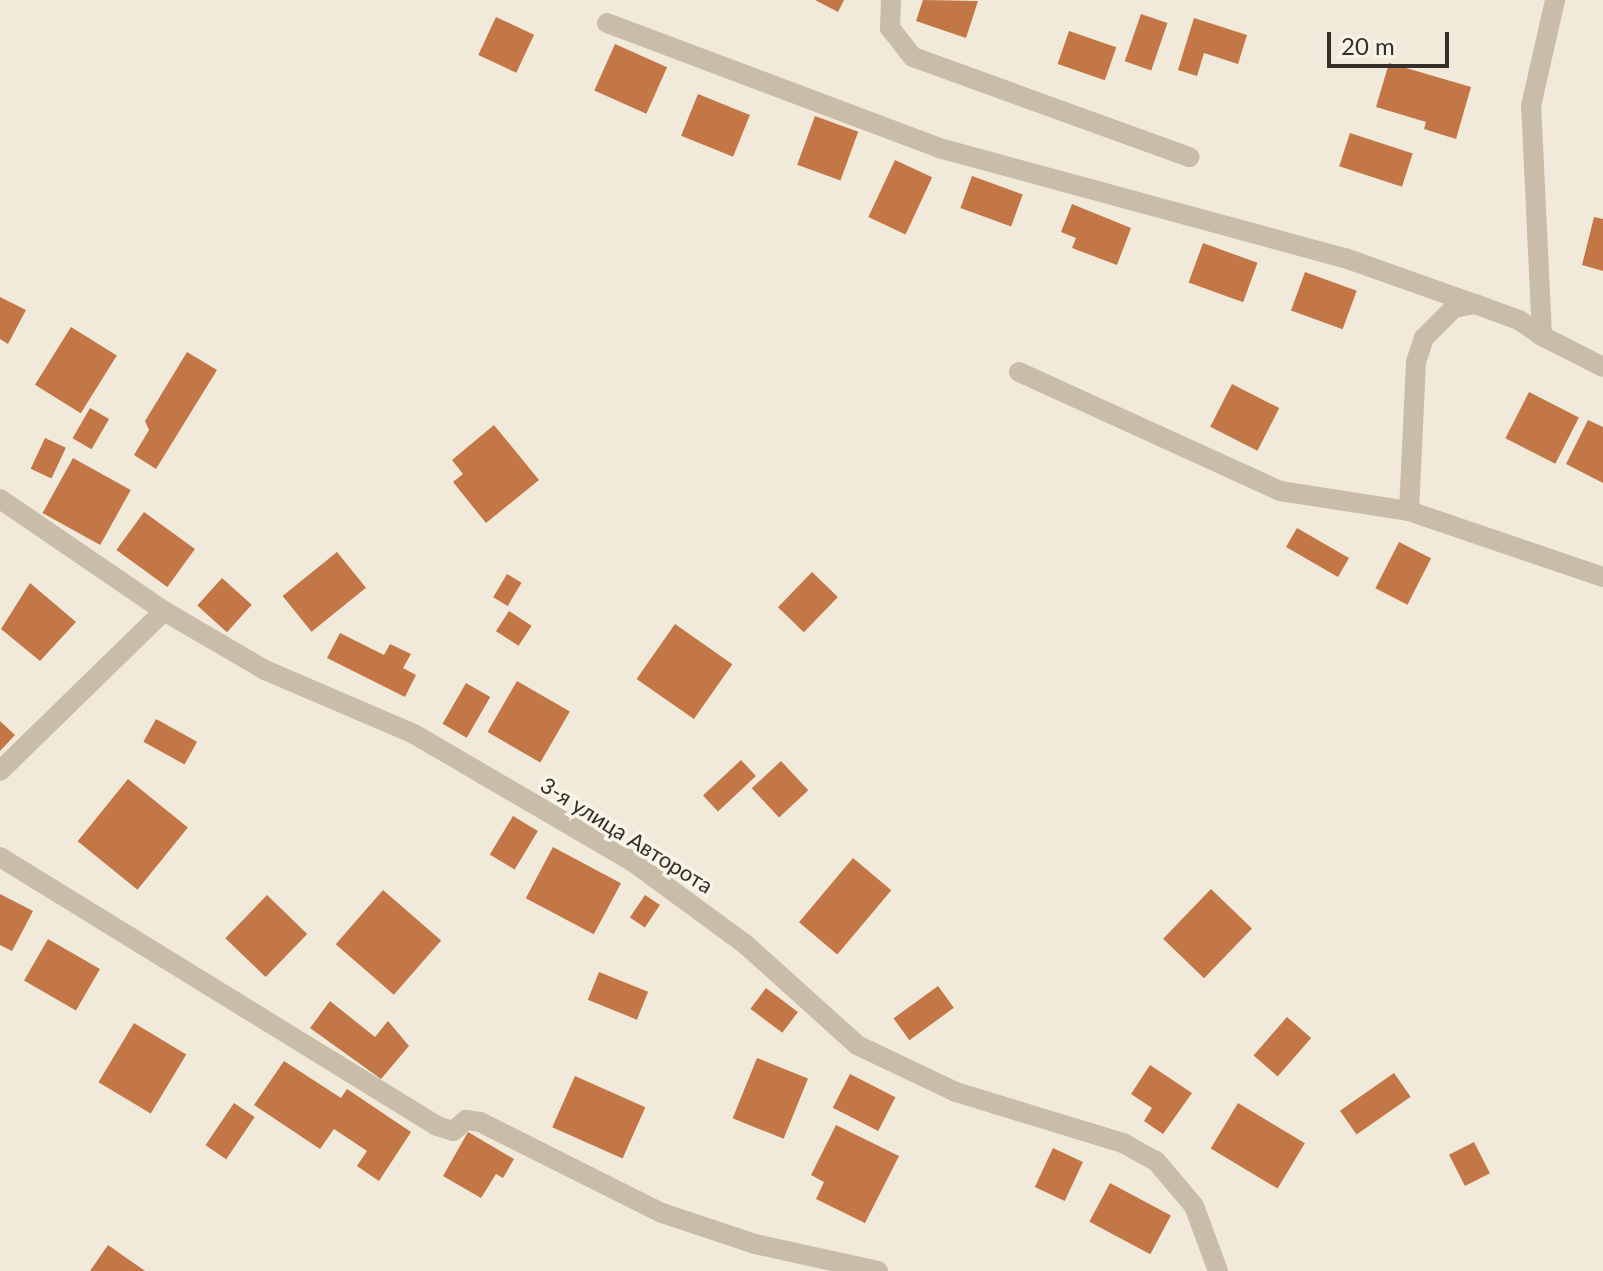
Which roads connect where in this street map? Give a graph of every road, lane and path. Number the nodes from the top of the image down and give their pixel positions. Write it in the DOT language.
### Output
graph roads {
  1 [pos="891,0"];
  2 [pos="1555,0"];
  3 [pos="607,23"];
  4 [pos="1190,157"];
  5 [pos="1475,304"];
  6 [pos="1542,336"];
  7 [pos="1603,367"];
  8 [pos="1019,372"];
  9 [pos="0,499"];
  10 [pos="1409,511"];
  11 [pos="1603,577"];
  12 [pos="164,611"];
  13 [pos="0,771"];
  14 [pos="0,857"];
  15 [pos="878,1271"];
  16 [pos="1218,1271"];
  1 -- 4 [label="street"];
  2 -- 6 [label="street"];
  3 -- 5 [label="street"];
  5 -- 6 [label="street"];
  5 -- 10 [label="street"];
  6 -- 7 [label="street"];
  8 -- 10 [label="street"];
  9 -- 12 [label="street, 3-я улица Авторота"];
  10 -- 11 [label="street"];
  12 -- 13 [label="street"];
  12 -- 16 [label="street, 3-я улица Авторота"];
  14 -- 15 [label="street"];
}
